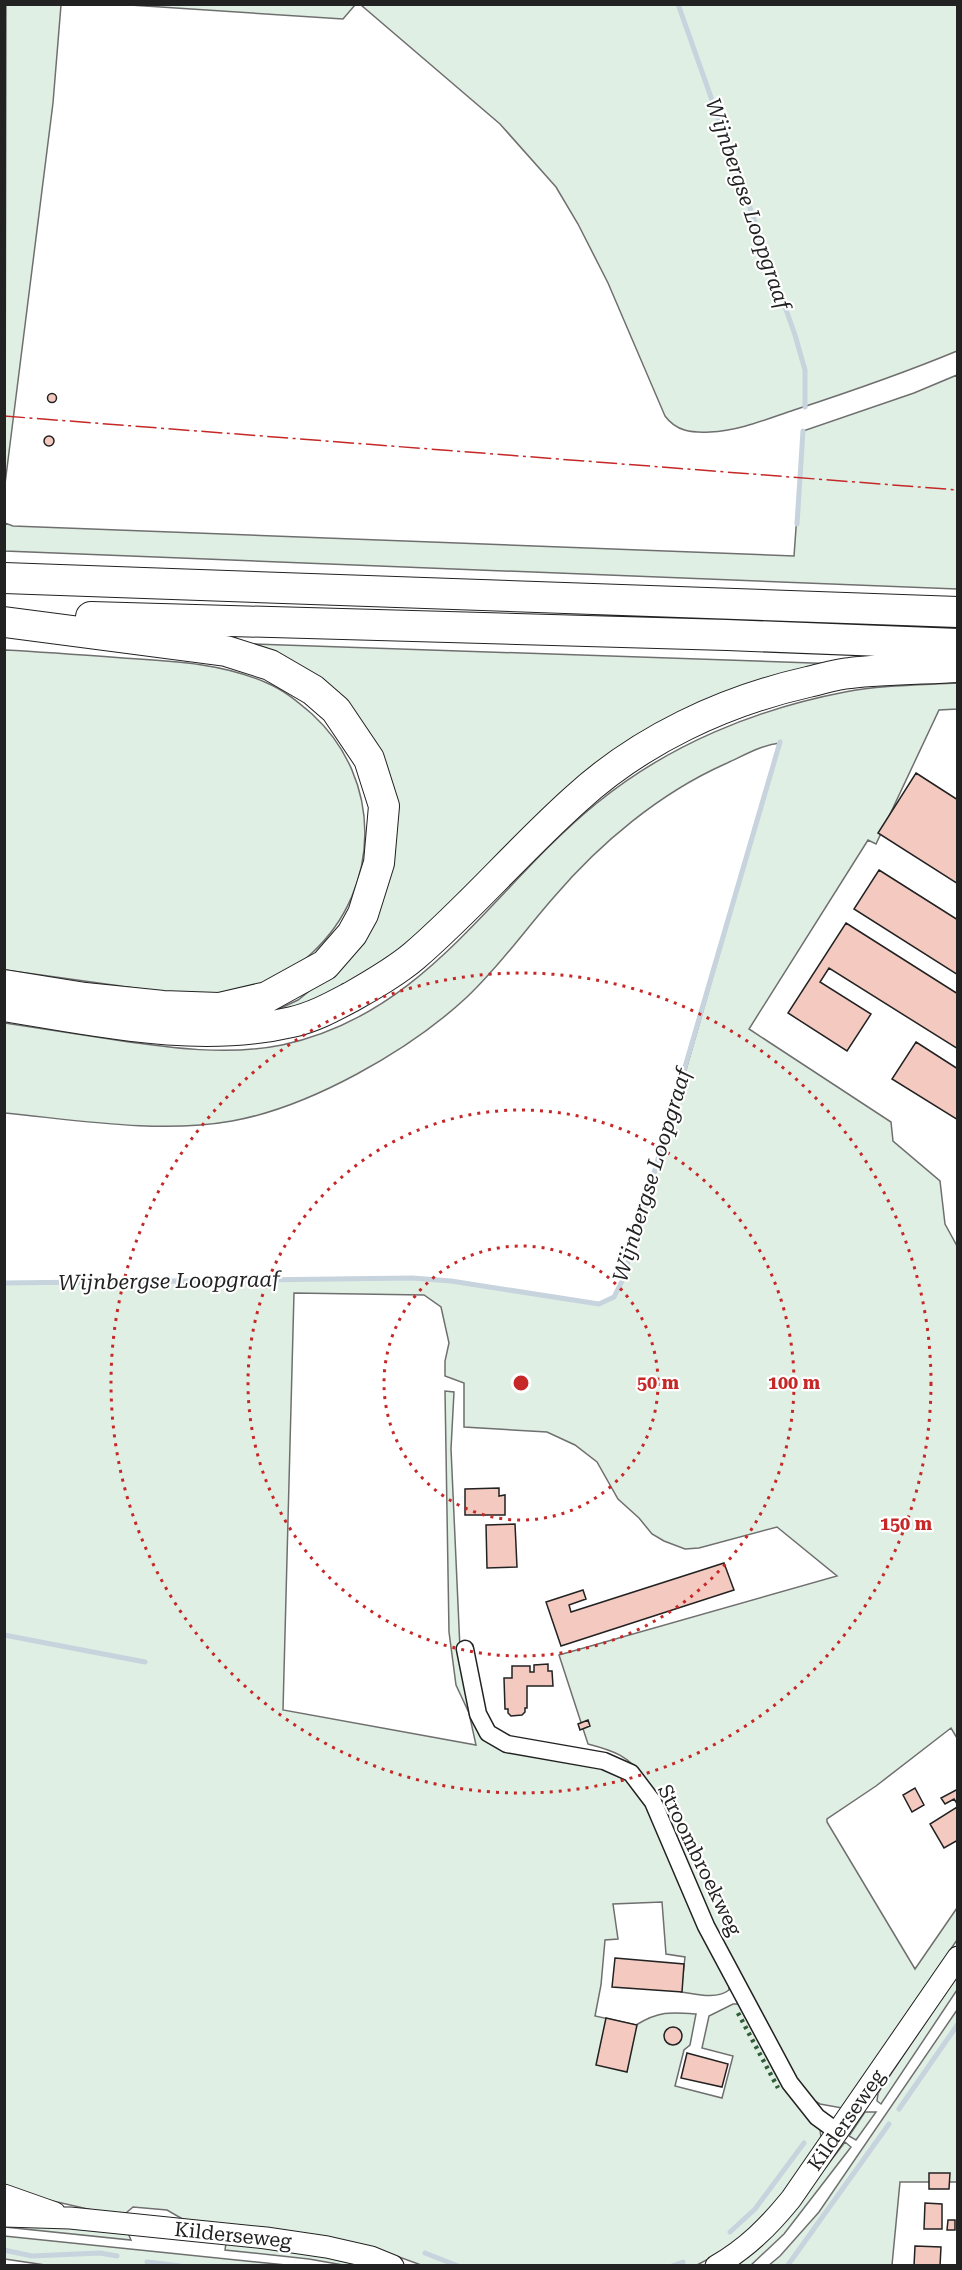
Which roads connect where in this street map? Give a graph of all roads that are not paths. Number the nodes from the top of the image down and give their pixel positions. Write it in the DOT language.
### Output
graph roads {
  1 [pos="4,578"];
  2 [pos="957,612"];
  3 [pos="4,614"];
  4 [pos="4,622"];
  5 [pos="957,644"];
  6 [pos="957,667"];
  7 [pos="4,985"];
  8 [pos="4,1006"];
  9 [pos="465,1649"];
  10 [pos="957,1957"];
  11 [pos="839,2133"];
  12 [pos="4,2196"];
  13 [pos="4,2216"];
  14 [pos="70,2218"];
  15 [pos="393,2265"];
  16 [pos="716,2265"];
  1 -- 2 [label="highway"];
  3 -- 5 [label="highway"];
  4 -- 7 [label="highway"];
  6 -- 8 [label="highway"];
  9 -- 11 [label="street, Stroombroekweg"];
  10 -- 11 [label="street, Kilderseweg"];
  11 -- 16 [label="street, Kilderseweg"];
  12 -- 14 [label="street, Kilderseweg"];
  13 -- 14 [label="street, Kilderseweg"];
  14 -- 15 [label="street, Kilderseweg"];
}
